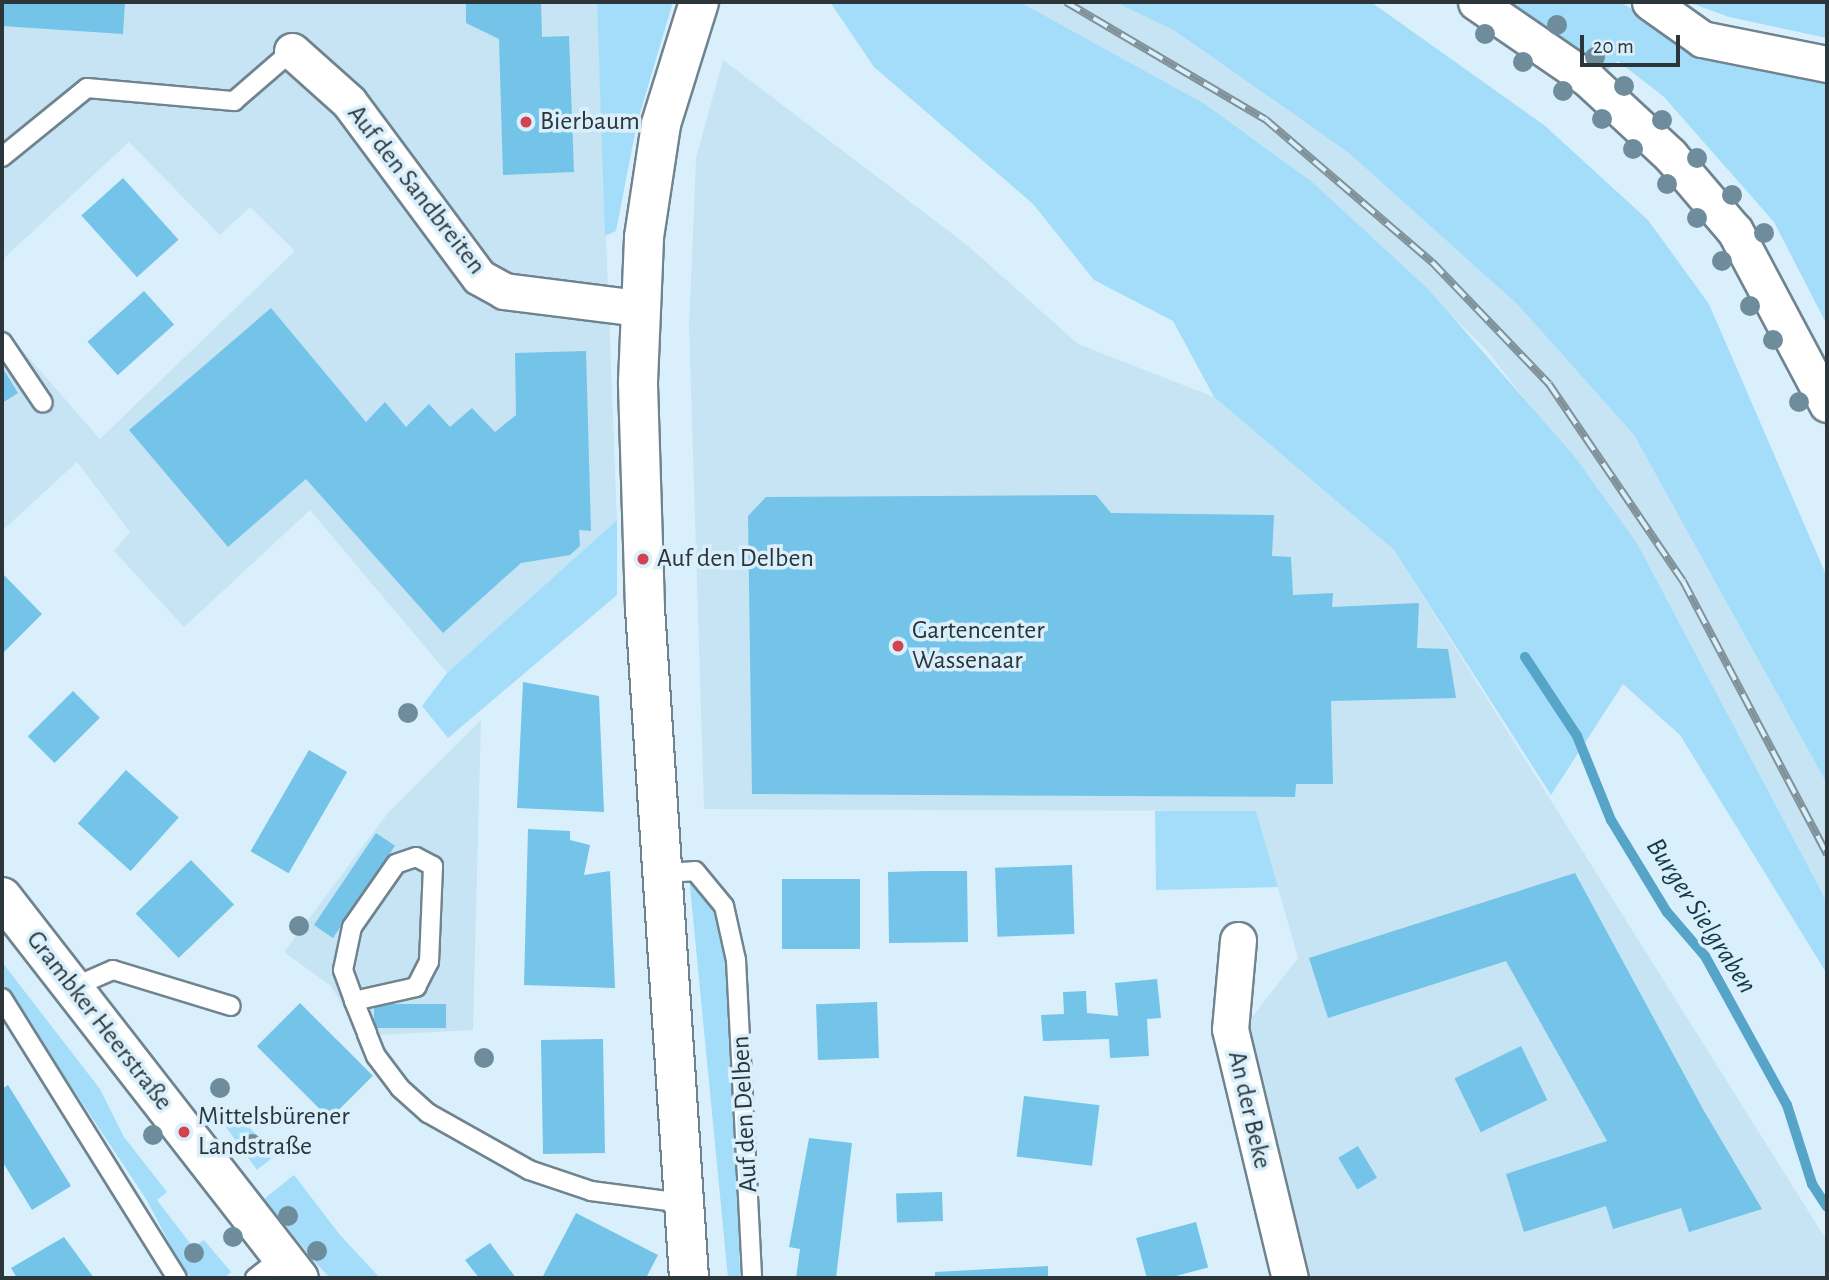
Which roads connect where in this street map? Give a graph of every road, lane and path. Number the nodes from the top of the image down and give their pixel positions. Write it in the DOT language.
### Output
graph roads {
  1 [pos="699,2"];
  2 [pos="1476,2"];
  3 [pos="1650,2"];
  4 [pos="292,51"];
  5 [pos="1827,64"];
  6 [pos="2,157"];
  7 [pos="639,308"];
  8 [pos="2,342"];
  9 [pos="43,403"];
  10 [pos="1827,404"];
  11 [pos="660,873"];
  12 [pos="2,897"];
  13 [pos="1238,940"];
  14 [pos="76,986"];
  15 [pos="2,998"];
  16 [pos="354,1001"];
  17 [pos="231,1006"];
  18 [pos="684,1203"];
  19 [pos="278,1271"];
  20 [pos="177,1278"];
  21 [pos="689,1278"];
  22 [pos="752,1278"];
  23 [pos="1290,1278"];
  1 -- 7 [label="main road"];
  2 -- 10 [label="street"];
  3 -- 5 [label="street"];
  4 -- 6 [label="lane"];
  4 -- 7 [label="street, Auf den Sandbreiten"];
  7 -- 11 [label="main road"];
  8 -- 9 [label="lane"];
  11 -- 18 [label="main road"];
  11 -- 22 [label="lane, Auf den Delben"];
  12 -- 14 [label="main road, Grambker Heerstraße"];
  13 -- 23 [label="street, An der Beke"];
  14 -- 17 [label="lane"];
  14 -- 19 [label="main road, Grambker Heerstraße"];
  15 -- 20 [label="lane"];
  16 -- 16 [label="lane"];
  16 -- 18 [label="lane"];
  18 -- 21 [label="main road"];
}
